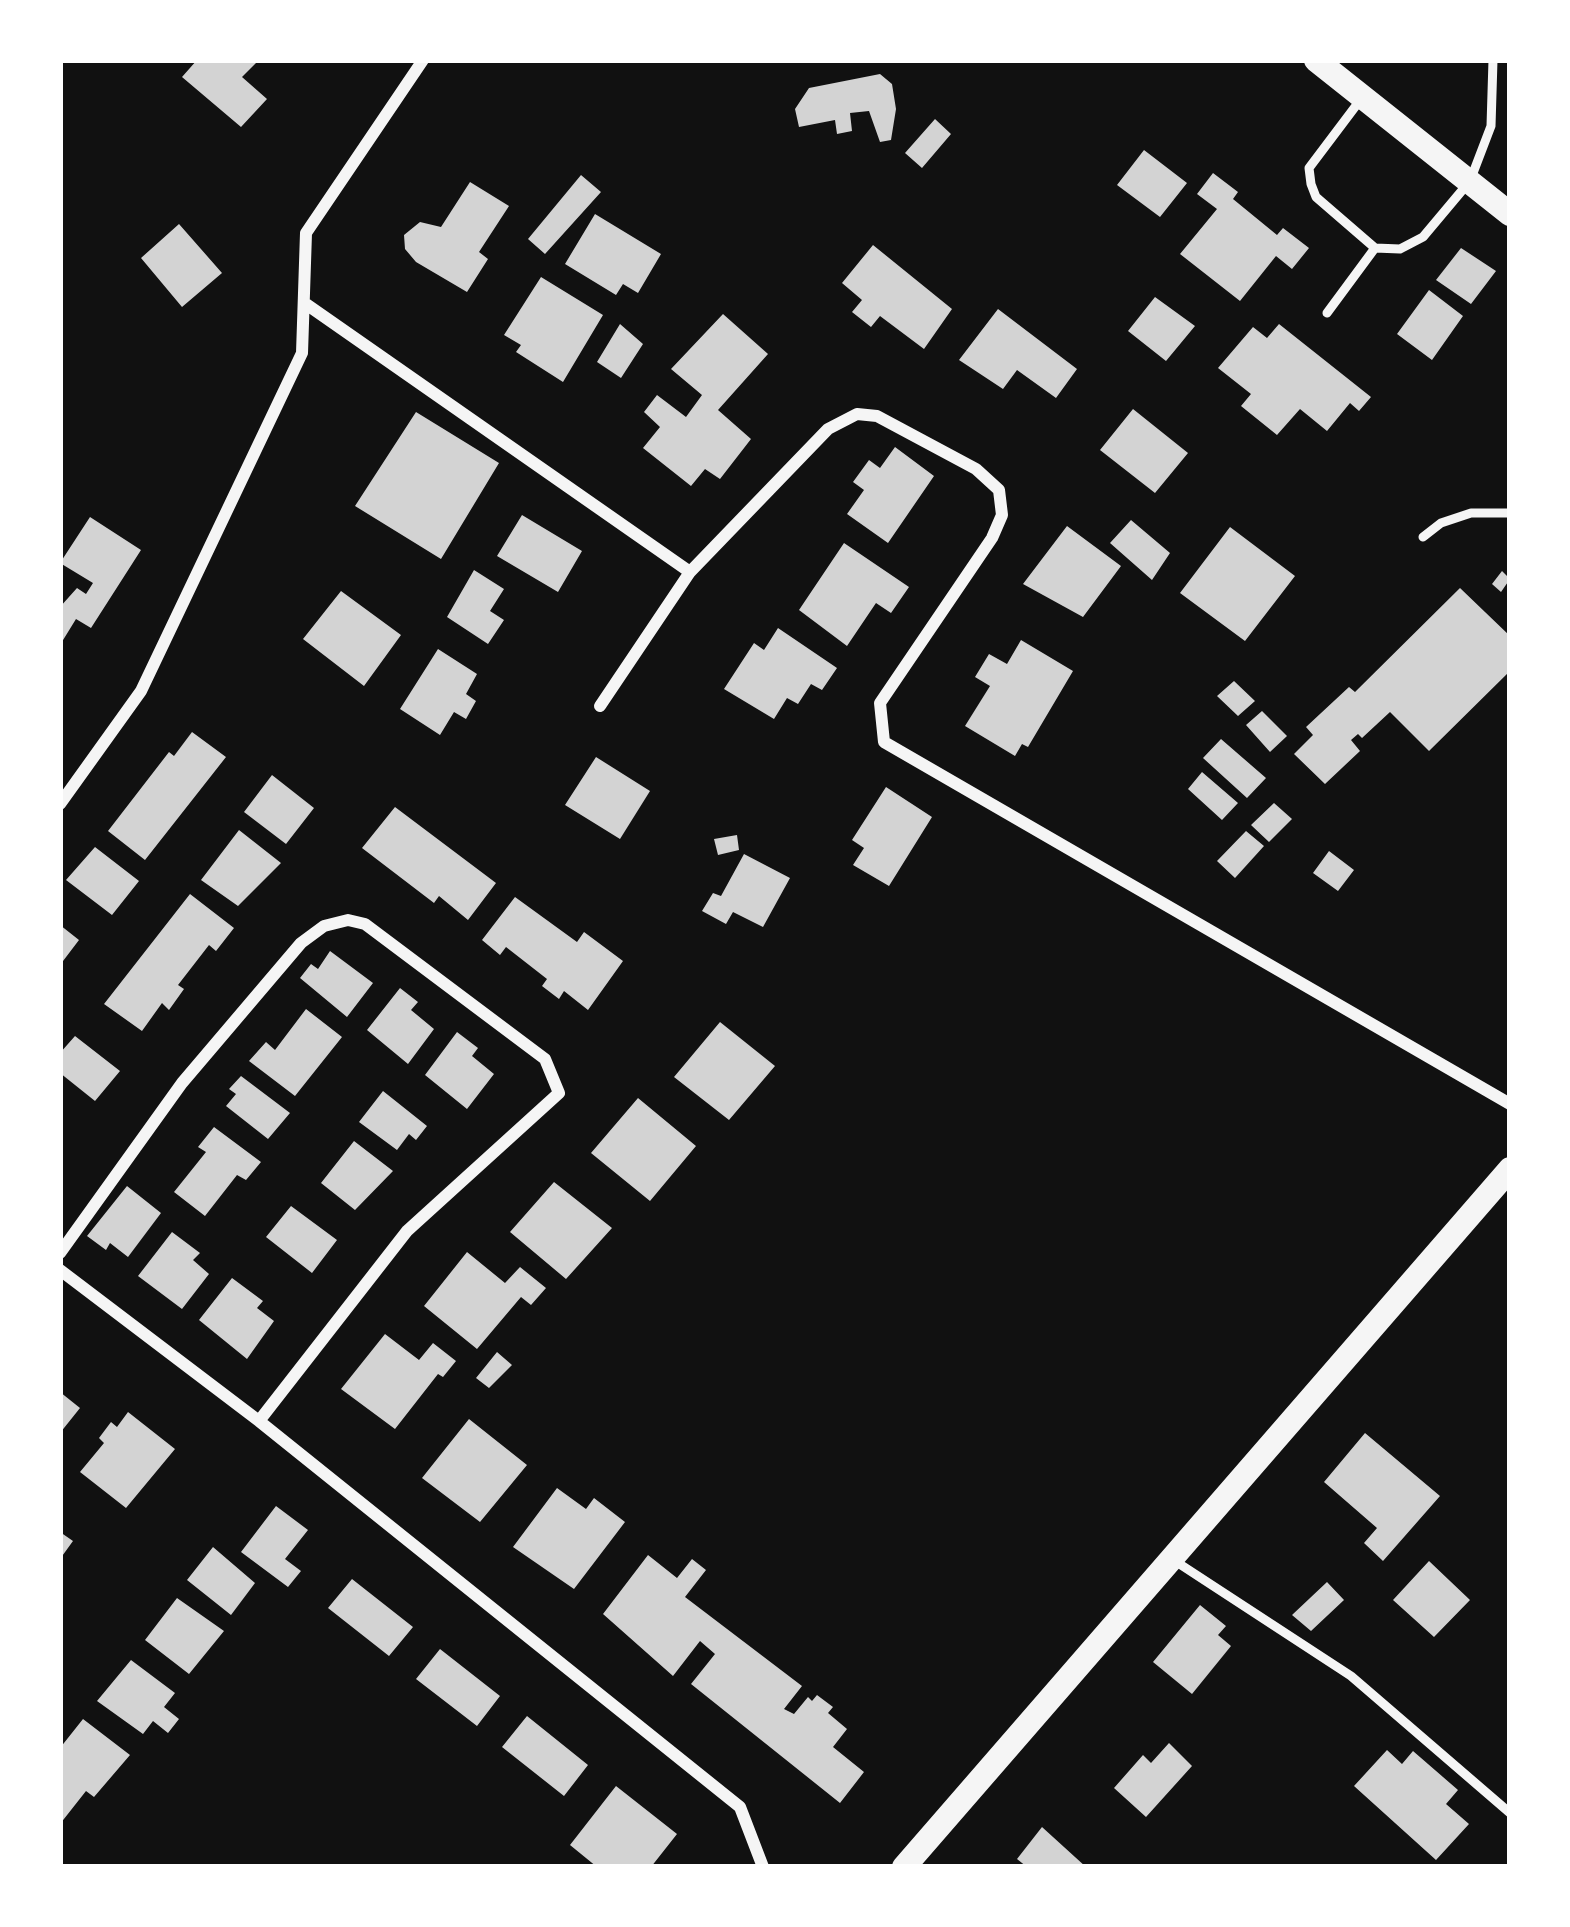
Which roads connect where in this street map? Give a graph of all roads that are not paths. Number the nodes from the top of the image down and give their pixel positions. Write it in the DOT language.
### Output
graph roads {
  1 [pos="423,60"];
  2 [pos="1316,60"];
  3 [pos="1493,60"];
  4 [pos="1364,95"];
  5 [pos="1470,181"];
  6 [pos="1510,214"];
  7 [pos="1375,248"];
  8 [pos="306,304"];
  9 [pos="1327,313"];
  10 [pos="1510,513"];
  11 [pos="1423,537"];
  12 [pos="690,572"];
  13 [pos="600,706"];
  14 [pos="80,775"];
  15 [pos="60,787"];
  16 [pos="60,804"];
  17 [pos="1510,1104"];
  18 [pos="1510,1169"];
  19 [pos="60,1252"];
  20 [pos="60,1270"];
  21 [pos="260,1421"];
  22 [pos="1175,1561"];
  23 [pos="1510,1814"];
  24 [pos="763,1867"];
  25 [pos="904,1867"];
  1 -- 8 [label="street"];
  2 -- 4 [label="main road"];
  3 -- 5 [label="lane"];
  4 -- 5 [label="main road"];
  4 -- 7 [label="lane"];
  5 -- 6 [label="main road"];
  5 -- 7 [label="lane"];
  7 -- 9 [label="lane"];
  8 -- 12 [label="street"];
  8 -- 14 [label="street"];
  10 -- 11 [label="lane"];
  12 -- 13 [label="street"];
  12 -- 17 [label="street"];
  14 -- 15 [label="street"];
  14 -- 16 [label="street"];
  18 -- 22 [label="main road"];
  19 -- 21 [label="street"];
  20 -- 21 [label="street"];
  21 -- 24 [label="street"];
  22 -- 23 [label="lane"];
  22 -- 25 [label="main road"];
}
